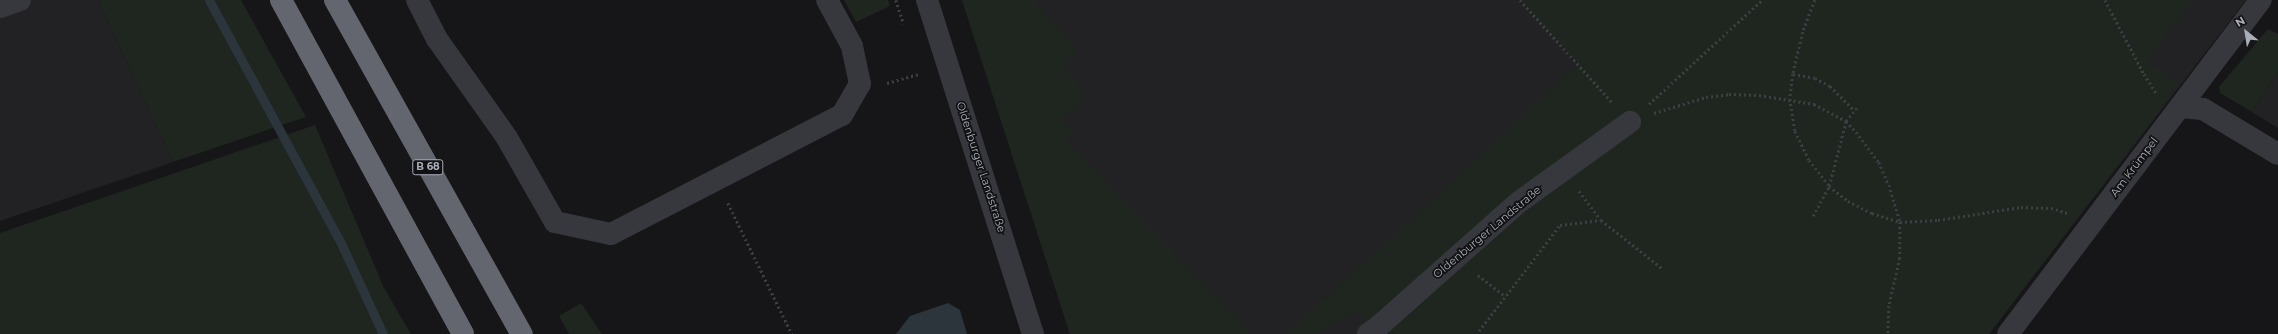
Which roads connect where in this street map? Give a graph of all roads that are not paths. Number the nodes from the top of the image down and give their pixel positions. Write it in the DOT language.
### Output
graph roads {
  1 [pos="20,0"];
  2 [pos="281,0"];
  3 [pos="335,0"];
  4 [pos="417,0"];
  5 [pos="828,0"];
  6 [pos="927,0"];
  7 [pos="2261,0"];
  8 [pos="0,7"];
  9 [pos="2180,107"];
  10 [pos="1630,122"];
  11 [pos="2278,154"];
  12 [pos="463,334"];
  13 [pos="522,334"];
  14 [pos="1033,334"];
  15 [pos="1368,334"];
  16 [pos="2008,334"];
  1 -- 8 [label="street"];
  2 -- 12 [label="highway"];
  3 -- 13 [label="highway, B 68"];
  4 -- 5 [label="street"];
  6 -- 14 [label="street, Oldenburger Landstraße"];
  7 -- 9 [label="street, Am Krümpel"];
  9 -- 11 [label="street"];
  9 -- 16 [label="street, Am Krümpel"];
  10 -- 15 [label="street, Oldenburger Landstraße"];
}
